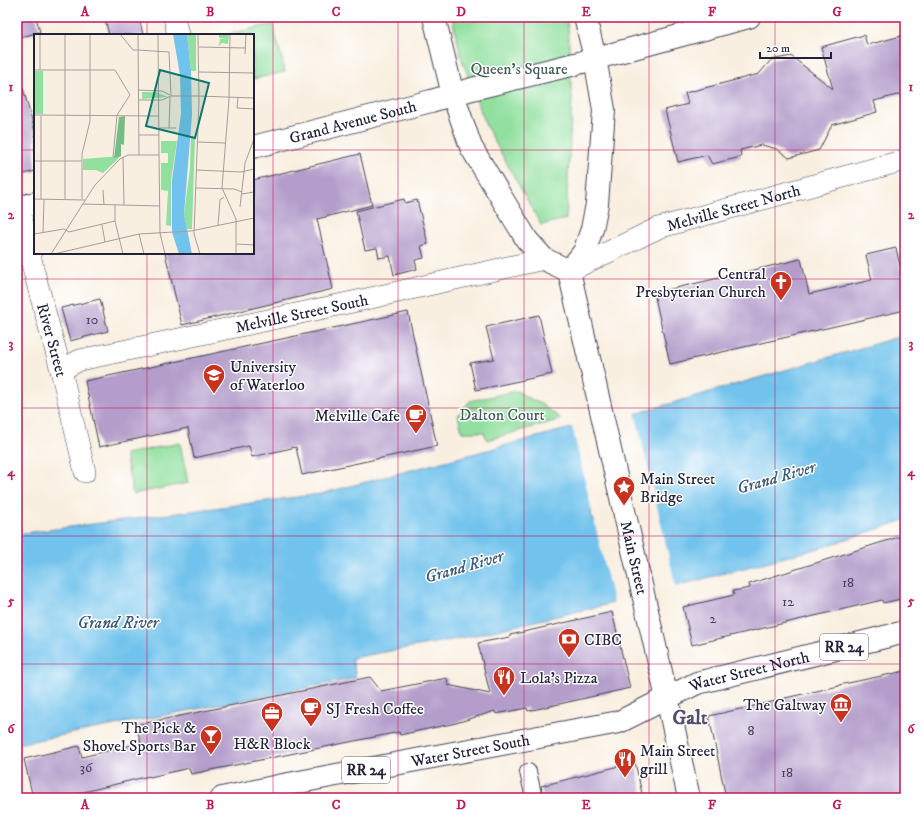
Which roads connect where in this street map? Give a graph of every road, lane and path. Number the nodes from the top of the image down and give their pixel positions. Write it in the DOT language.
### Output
graph roads {
  1 [pos="174,17"];
  2 [pos="434,17"];
  3 [pos="586,17"];
  4 [pos="749,17"];
  5 [pos="178,34"];
  6 [pos="595,58"];
  7 [pos="453,95"];
  8 [pos="254,147"];
  9 [pos="905,160"];
  10 [pos="24,206"];
  11 [pos="544,259"];
  12 [pos="568,271"];
  13 [pos="61,370"];
  14 [pos="85,472"];
  15 [pos="905,632"];
  16 [pos="666,698"];
  17 [pos="528,772"];
  18 [pos="222,798"];
  19 [pos="534,798"];
  20 [pos="689,798"];
  1 -- 5 [label="street"];
  2 -- 7 [label="street"];
  3 -- 6 [label="street"];
  4 -- 6 [label="street, Grand Avenue South"];
  6 -- 7 [label="street, Grand Avenue South"];
  6 -- 12 [label="street"];
  7 -- 8 [label="street, Grand Avenue South"];
  7 -- 11 [label="street"];
  9 -- 12 [label="street, Melville Street North"];
  10 -- 13 [label="street, River Street"];
  11 -- 12 [label="street"];
  11 -- 13 [label="street, Melville Street South"];
  12 -- 16 [label="street, Main Street"];
  13 -- 14 [label="street, River Street"];
  15 -- 16 [label="street, Water Street North / RR 24"];
  16 -- 18 [label="street, Water Street South / RR 24"];
  16 -- 20 [label="street, Main Street"];
  17 -- 19 [label="street"];
}
